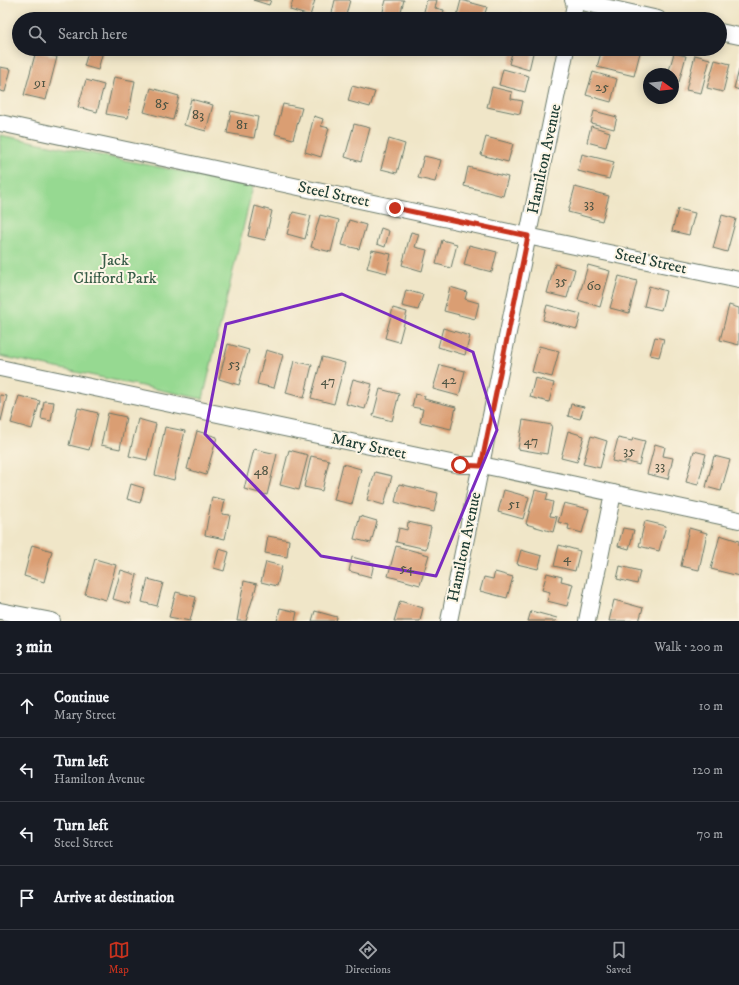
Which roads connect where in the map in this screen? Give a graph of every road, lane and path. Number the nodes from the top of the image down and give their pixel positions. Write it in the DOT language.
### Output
graph roads {
  1 [pos="575,0"];
  2 [pos="573,12"];
  3 [pos="627,12"];
  4 [pos="727,33"];
  5 [pos="739,36"];
  6 [pos="565,56"];
  7 [pos="0,123"];
  8 [pos="528,236"];
  9 [pos="739,280"];
  10 [pos="0,368"];
  11 [pos="481,466"];
  12 [pos="613,493"];
  13 [pos="739,520"];
  14 [pos="0,610"];
  15 [pos="52,621"];
  16 [pos="449,621"];
  17 [pos="587,621"];
  1 -- 2 [label="street"];
  1 -- 3 [label="street"];
  4 -- 5 [label="street"];
  6 -- 8 [label="street, Hamilton Avenue"];
  7 -- 8 [label="street, Steel Street"];
  8 -- 9 [label="street, Steel Street"];
  8 -- 11 [label="street, Hamilton Avenue"];
  10 -- 11 [label="street, Mary Street"];
  11 -- 12 [label="street, Mary Street"];
  11 -- 16 [label="street, Hamilton Avenue"];
  12 -- 13 [label="street, Mary Street"];
  12 -- 17 [label="street"];
  14 -- 15 [label="street"];
}
